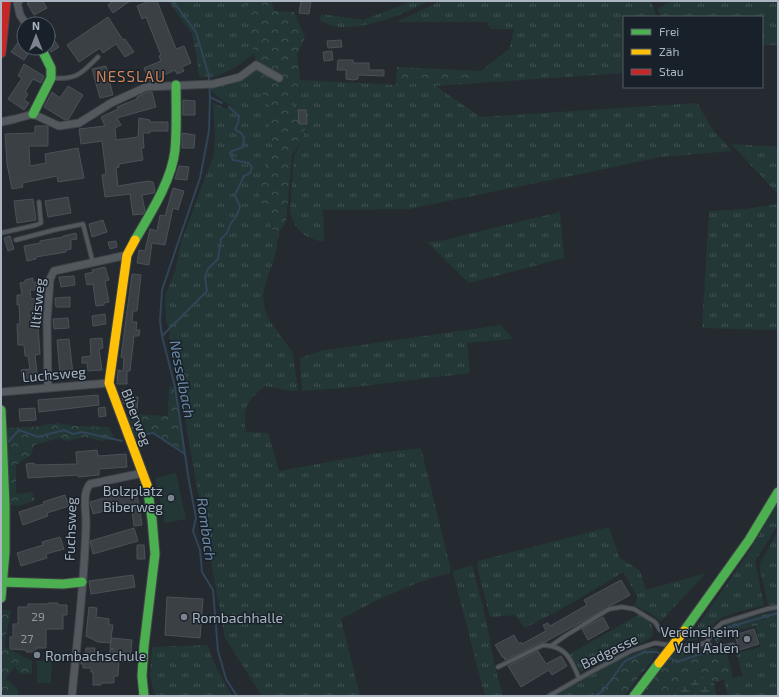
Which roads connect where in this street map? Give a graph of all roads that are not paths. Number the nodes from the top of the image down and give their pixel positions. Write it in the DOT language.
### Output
graph roads {
  1 [pos="6,1"];
  2 [pos="18,1"];
  3 [pos="21,16"];
  4 [pos="1,53"];
  5 [pos="45,56"];
  6 [pos="98,56"];
  7 [pos="51,78"];
  8 [pos="279,78"];
  9 [pos="176,85"];
  10 [pos="33,114"];
  11 [pos="1,122"];
  12 [pos="39,202"];
  13 [pos="1,233"];
  14 [pos="16,240"];
  15 [pos="127,255"];
  16 [pos="93,263"];
  17 [pos="109,383"];
  18 [pos="48,387"];
  19 [pos="1,392"];
  20 [pos="1,410"];
  21 [pos="143,473"];
  22 [pos="778,492"];
  23 [pos="2,582"];
  24 [pos="82,582"];
  25 [pos="1,598"];
  26 [pos="778,607"];
  27 [pos="660,630"];
  28 [pos="706,642"];
  29 [pos="733,645"];
  30 [pos="552,646"];
  31 [pos="498,667"];
  32 [pos="579,678"];
  33 [pos="72,696"];
  34 [pos="144,696"];
  35 [pos="549,696"];
  36 [pos="634,696"];
  1 -- 4 [label="street"];
  2 -- 3 [label="street"];
  5 -- 7 [label="street"];
  6 -- 7 [label="lane"];
  7 -- 10 [label="street"];
  8 -- 9 [label="street"];
  9 -- 10 [label="street"];
  9 -- 15 [label="street, Biberweg"];
  10 -- 11 [label="street"];
  12 -- 13 [label="lane"];
  14 -- 16 [label="lane"];
  15 -- 16 [label="street, Iltisweg"];
  15 -- 17 [label="street, Biberweg"];
  16 -- 18 [label="street, Iltisweg"];
  17 -- 18 [label="street, Luchsweg"];
  17 -- 21 [label="street, Biberweg"];
  18 -- 19 [label="street, Luchsweg"];
  20 -- 23 [label="street"];
  21 -- 24 [label="street, Fuchsweg"];
  21 -- 34 [label="street, Biberweg"];
  22 -- 36 [label="street, bridge"];
  23 -- 24 [label="street"];
  23 -- 25 [label="street"];
  24 -- 33 [label="street, Fuchsweg"];
  26 -- 28 [label="lane"];
  27 -- 30 [label="lane"];
  28 -- 29 [label="lane"];
  28 -- 32 [label="lane, Badgasse"];
  30 -- 31 [label="lane"];
  30 -- 32 [label="lane"];
  32 -- 35 [label="lane, Badgasse"];
}
